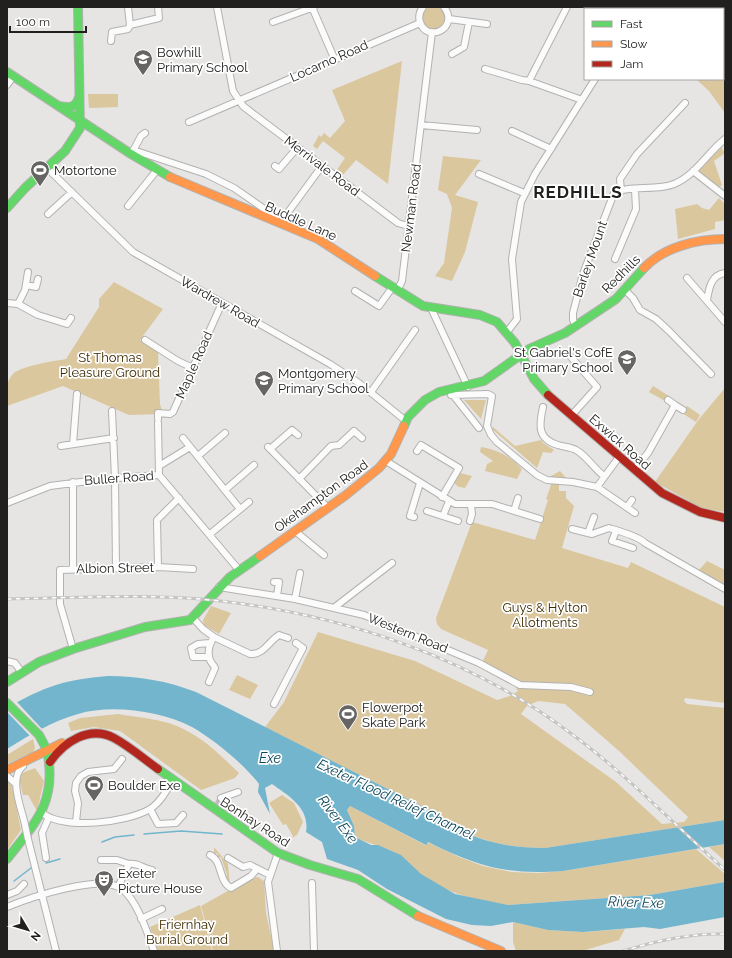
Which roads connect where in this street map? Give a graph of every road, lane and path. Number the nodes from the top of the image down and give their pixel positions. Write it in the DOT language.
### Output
graph roads {
  1 [pos="78,7"];
  2 [pos="128,7"];
  3 [pos="158,7"];
  4 [pos="216,7"];
  5 [pos="312,7"];
  6 [pos="423,7"];
  7 [pos="444,7"];
  8 [pos="567,7"];
  9 [pos="449,19"];
  10 [pos="274,22"];
  11 [pos="469,22"];
  12 [pos="420,23"];
  13 [pos="487,24"];
  14 [pos="130,25"];
  15 [pos="432,32"];
  16 [pos="111,41"];
  17 [pos="452,54"];
  18 [pos="334,58"];
  19 [pos="485,69"];
  20 [pos="10,74"];
  21 [pos="529,80"];
  22 [pos="594,80"];
  23 [pos="7,85"];
  24 [pos="80,95"];
  25 [pos="582,100"];
  26 [pos="238,101"];
  27 [pos="685,103"];
  28 [pos="57,106"];
  29 [pos="81,122"];
  30 [pos="189,122"];
  31 [pos="421,125"];
  32 [pos="477,130"];
  33 [pos="512,131"];
  34 [pos="145,133"];
  35 [pos="725,139"];
  36 [pos="297,148"];
  37 [pos="551,149"];
  38 [pos="132,152"];
  39 [pos="275,166"];
  40 [pos="322,166"];
  41 [pos="47,168"];
  42 [pos="157,170"];
  43 [pos="693,170"];
  44 [pos="479,174"];
  45 [pos="635,190"];
  46 [pos="621,191"];
  47 [pos="72,192"];
  48 [pos="524,193"];
  49 [pos="725,196"];
  50 [pos="128,206"];
  51 [pos="7,208"];
  52 [pos="48,214"];
  53 [pos="286,215"];
  54 [pos="275,219"];
  55 [pos="408,226"];
  56 [pos="287,227"];
  57 [pos="725,240"];
  58 [pos="615,259"];
  59 [pos="28,272"];
  60 [pos="725,273"];
  61 [pos="687,278"];
  62 [pos="38,279"];
  63 [pos="26,285"];
  64 [pos="395,289"];
  65 [pos="625,290"];
  66 [pos="355,291"];
  67 [pos="707,300"];
  68 [pos="7,302"];
  69 [pos="222,303"];
  70 [pos="18,304"];
  71 [pos="431,308"];
  72 [pos="725,322"];
  73 [pos="576,326"];
  74 [pos="61,330"];
  75 [pos="415,330"];
  76 [pos="507,332"];
  77 [pos="144,340"];
  78 [pos="521,356"];
  79 [pos="571,357"];
  80 [pos="193,368"];
  81 [pos="711,374"];
  82 [pos="468,387"];
  83 [pos="370,392"];
  84 [pos="77,394"];
  85 [pos="668,400"];
  86 [pos="675,405"];
  87 [pos="543,407"];
  88 [pos="683,410"];
  89 [pos="112,411"];
  90 [pos="571,416"];
  91 [pos="406,421"];
  92 [pos="478,428"];
  93 [pos="225,433"];
  94 [pos="298,435"];
  95 [pos="114,438"];
  96 [pos="183,438"];
  97 [pos="362,438"];
  98 [pos="73,444"];
  99 [pos="61,446"];
  100 [pos="190,447"];
  101 [pos="417,452"];
  102 [pos="198,456"];
  103 [pos="619,457"];
  104 [pos="386,461"];
  105 [pos="254,465"];
  106 [pos="159,466"];
  107 [pos="634,470"];
  108 [pos="159,475"];
  109 [pos="604,476"];
  110 [pos="115,478"];
  111 [pos="299,479"];
  112 [pos="73,482"];
  113 [pos="420,483"];
  114 [pos="597,487"];
  115 [pos="225,490"];
  116 [pos="442,497"];
  117 [pos="179,498"];
  118 [pos="518,498"];
  119 [pos="632,500"];
  120 [pos="449,501"];
  121 [pos="250,502"];
  122 [pos="7,503"];
  123 [pos="471,505"];
  124 [pos="627,507"];
  125 [pos="328,508"];
  126 [pos="240,509"];
  127 [pos="514,510"];
  128 [pos="427,511"];
  129 [pos="635,513"];
  130 [pos="443,516"];
  131 [pos="414,517"];
  132 [pos="594,517"];
  133 [pos="725,518"];
  134 [pos="540,519"];
  135 [pos="458,521"];
  136 [pos="470,521"];
  137 [pos="572,529"];
  138 [pos="616,530"];
  139 [pos="295,531"];
  140 [pos="595,533"];
  141 [pos="210,534"];
  142 [pos="588,534"];
  143 [pos="594,542"];
  144 [pos="633,548"];
  145 [pos="324,555"];
  146 [pos="392,563"];
  147 [pos="158,567"];
  148 [pos="116,568"];
  149 [pos="193,568"];
  150 [pos="73,569"];
  151 [pos="239,570"];
  152 [pos="300,573"];
  153 [pos="274,582"];
  154 [pos="219,587"];
  155 [pos="725,589"];
  156 [pos="277,596"];
  157 [pos="295,599"];
  158 [pos="335,607"];
  159 [pos="193,618"];
  160 [pos="214,637"];
  161 [pos="288,638"];
  162 [pos="210,643"];
  163 [pos="296,643"];
  164 [pos="73,649"];
  165 [pos="209,657"];
  166 [pos="7,661"];
  167 [pos="22,672"];
  168 [pos="11,680"];
  169 [pos="209,682"];
  170 [pos="7,690"];
  171 [pos="590,692"];
  172 [pos="7,703"];
  173 [pos="274,704"];
  174 [pos="39,735"];
  175 [pos="80,735"];
  176 [pos="70,740"];
  177 [pos="47,750"];
  178 [pos="122,759"];
  179 [pos="30,760"];
  180 [pos="50,762"];
  181 [pos="7,770"];
  182 [pos="7,776"];
  183 [pos="173,780"];
  184 [pos="16,785"];
  185 [pos="238,792"];
  186 [pos="221,798"];
  187 [pos="150,809"];
  188 [pos="45,815"];
  189 [pos="183,815"];
  190 [pos="76,822"];
  191 [pos="278,853"];
  192 [pos="210,855"];
  193 [pos="46,858"];
  194 [pos="228,858"];
  195 [pos="7,859"];
  196 [pos="101,860"];
  197 [pos="129,864"];
  198 [pos="257,869"];
  199 [pos="152,870"];
  200 [pos="270,875"];
  201 [pos="312,883"];
  202 [pos="24,884"];
  203 [pos="118,887"];
  204 [pos="41,892"];
  205 [pos="7,895"];
  206 [pos="7,907"];
  207 [pos="162,909"];
  208 [pos="141,919"];
  209 [pos="56,951"];
  210 [pos="154,951"];
  211 [pos="277,951"];
  212 [pos="314,951"];
  213 [pos="501,951"];
  1 -- 24 [label="main road"];
  2 -- 14 [label="street"];
  3 -- 14 [label="street"];
  4 -- 26 [label="street"];
  5 -- 10 [label="street"];
  5 -- 18 [label="street"];
  6 -- 12 [label="street"];
  7 -- 9 [label="street"];
  8 -- 21 [label="street"];
  9 -- 11 [label="street"];
  9 -- 15 [label="street"];
  11 -- 13 [label="street"];
  11 -- 17 [label="street"];
  12 -- 15 [label="street"];
  12 -- 18 [label="street, Locarno Road"];
  14 -- 16 [label="street"];
  15 -- 31 [label="street, Newman Road"];
  18 -- 26 [label="street, Locarno Road"];
  19 -- 21 [label="street"];
  20 -- 23 [label="street"];
  20 -- 28 [label="main road, Buddle Lane"];
  21 -- 25 [label="street"];
  22 -- 25 [label="street"];
  24 -- 28 [label="main road"];
  24 -- 29 [label="main road"];
  25 -- 37 [label="street"];
  26 -- 30 [label="street"];
  26 -- 36 [label="street, Merrivale Road"];
  27 -- 46 [label="street"];
  28 -- 29 [label="main road, Buddle Lane"];
  29 -- 38 [label="main road, Buddle Lane"];
  29 -- 41 [label="main road"];
  31 -- 32 [label="street"];
  31 -- 55 [label="street, Newman Road"];
  33 -- 37 [label="street"];
  34 -- 38 [label="street"];
  35 -- 43 [label="street"];
  36 -- 39 [label="street"];
  36 -- 40 [label="street, Merrivale Road"];
  37 -- 48 [label="street"];
  38 -- 42 [label="main road, Buddle Lane"];
  38 -- 54 [label="street, Buddle Lane"];
  40 -- 53 [label="street"];
  40 -- 55 [label="street, Merrivale Road"];
  41 -- 47 [label="street, Wardrew Road"];
  41 -- 51 [label="main road"];
  42 -- 50 [label="street"];
  42 -- 54 [label="main road, Buddle Lane"];
  43 -- 45 [label="street"];
  43 -- 49 [label="street"];
  44 -- 48 [label="street"];
  45 -- 46 [label="street"];
  45 -- 58 [label="street"];
  46 -- 73 [label="street, Barley Mount"];
  47 -- 52 [label="street"];
  47 -- 69 [label="street, Wardrew Road"];
  48 -- 76 [label="street"];
  53 -- 54 [label="street"];
  53 -- 56 [label="street"];
  54 -- 56 [label="main road, Buddle Lane"];
  55 -- 64 [label="street, Newman Road"];
  56 -- 64 [label="main road, Buddle Lane"];
  57 -- 65 [label="main road, Redhills"];
  59 -- 63 [label="street"];
  60 -- 67 [label="street"];
  61 -- 67 [label="street"];
  62 -- 63 [label="street"];
  63 -- 70 [label="street"];
  64 -- 66 [label="street, Newman Road"];
  64 -- 71 [label="main road, Buddle Lane"];
  65 -- 73 [label="main road, Redhills"];
  65 -- 81 [label="street"];
  67 -- 72 [label="street"];
  68 -- 70 [label="street"];
  69 -- 80 [label="street, Maple Road"];
  69 -- 83 [label="street, Wardrew Road"];
  70 -- 74 [label="street"];
  71 -- 76 [label="main road, Buddle Lane"];
  71 -- 82 [label="street"];
  73 -- 78 [label="main road, Redhills"];
  75 -- 83 [label="street"];
  76 -- 78 [label="main road, Buddle Lane"];
  77 -- 80 [label="street"];
  78 -- 82 [label="main road, Okehampton Road"];
  78 -- 90 [label="main road, Exwick Road"];
  79 -- 90 [label="street"];
  80 -- 106 [label="street, Maple Road"];
  82 -- 91 [label="main road, Okehampton Road"];
  83 -- 91 [label="street, Wardrew Road"];
  84 -- 98 [label="street"];
  85 -- 86 [label="street"];
  86 -- 88 [label="street"];
  86 -- 107 [label="street"];
  87 -- 109 [label="street"];
  89 -- 95 [label="street"];
  90 -- 103 [label="main road, Exwick Road"];
  91 -- 104 [label="main road, Okehampton Road"];
  92 -- 114 [label="street"];
  93 -- 102 [label="street"];
  94 -- 111 [label="street"];
  95 -- 98 [label="street"];
  95 -- 110 [label="street"];
  96 -- 100 [label="street"];
  97 -- 111 [label="street"];
  98 -- 99 [label="street"];
  100 -- 102 [label="street"];
  100 -- 106 [label="street"];
  101 -- 116 [label="street"];
  102 -- 115 [label="street"];
  103 -- 107 [label="main road, Exwick Road"];
  103 -- 109 [label="street"];
  104 -- 113 [label="street"];
  104 -- 125 [label="main road, Okehampton Road"];
  105 -- 115 [label="street"];
  106 -- 108 [label="street"];
  107 -- 133 [label="main road, Exwick Road"];
  108 -- 110 [label="street, Buller Road"];
  108 -- 117 [label="street, Buller Road"];
  109 -- 114 [label="street"];
  110 -- 112 [label="street, Buller Road"];
  110 -- 148 [label="street"];
  111 -- 125 [label="street"];
  112 -- 122 [label="street, Buller Road"];
  112 -- 150 [label="street"];
  113 -- 116 [label="street"];
  113 -- 131 [label="street"];
  114 -- 124 [label="street"];
  115 -- 126 [label="street"];
  116 -- 120 [label="street"];
  117 -- 141 [label="street, Buller Road"];
  117 -- 147 [label="street"];
  118 -- 127 [label="street"];
  119 -- 124 [label="street"];
  120 -- 123 [label="street"];
  120 -- 130 [label="street"];
  121 -- 126 [label="street"];
  123 -- 127 [label="street"];
  123 -- 136 [label="street"];
  124 -- 129 [label="street"];
  125 -- 139 [label="main road, Okehampton Road"];
  126 -- 141 [label="street"];
  127 -- 134 [label="street"];
  128 -- 130 [label="street"];
  130 -- 135 [label="street"];
  132 -- 142 [label="street"];
  137 -- 142 [label="street"];
  138 -- 140 [label="street"];
  138 -- 144 [label="street"];
  138 -- 155 [label="street"];
  139 -- 145 [label="street"];
  139 -- 151 [label="main road, Okehampton Road"];
  140 -- 142 [label="street"];
  140 -- 143 [label="street"];
  141 -- 151 [label="street, Buller Road"];
  146 -- 158 [label="street"];
  147 -- 148 [label="street, Albion Street"];
  147 -- 149 [label="street, Albion Street"];
  148 -- 150 [label="street, Albion Street"];
  150 -- 164 [label="street, Albion Street"];
  151 -- 154 [label="main road, Okehampton Road"];
  152 -- 157 [label="street"];
  153 -- 156 [label="street"];
  154 -- 156 [label="street, Western Road"];
  154 -- 159 [label="main road, Okehampton Road"];
  156 -- 157 [label="street, Western Road"];
  157 -- 158 [label="street, Western Road"];
  158 -- 171 [label="street, Western Road"];
  159 -- 160 [label="street"];
  159 -- 164 [label="main road"];
  160 -- 161 [label="street"];
  160 -- 162 [label="street"];
  162 -- 165 [label="street"];
  162 -- 165 [label="street"];
  163 -- 173 [label="street"];
  164 -- 167 [label="main road"];
  165 -- 169 [label="street"];
  166 -- 167 [label="street"];
  167 -- 168 [label="main road"];
  168 -- 170 [label="main road"];
  172 -- 174 [label="main road"];
  174 -- 175 [label="main road"];
  174 -- 177 [label="main road"];
  174 -- 179 [label="main road"];
  175 -- 176 [label="main road, Bonhay Road"];
  175 -- 183 [label="main road, Bonhay Road"];
  176 -- 177 [label="main road, Bonhay Road"];
  176 -- 180 [label="main road, Bonhay Road"];
  177 -- 179 [label="main road, Bonhay Road"];
  177 -- 180 [label="main road"];
  178 -- 190 [label="street"];
  179 -- 181 [label="main road, Bonhay Road"];
  179 -- 184 [label="street"];
  180 -- 188 [label="main road"];
  182 -- 184 [label="street"];
  183 -- 187 [label="street"];
  183 -- 191 [label="main road, Bonhay Road"];
  184 -- 204 [label="street, bridge"];
  185 -- 186 [label="street"];
  187 -- 189 [label="street"];
  187 -- 190 [label="street"];
  188 -- 190 [label="street"];
  188 -- 193 [label="street"];
  188 -- 195 [label="main road"];
  191 -- 200 [label="street"];
  191 -- 213 [label="main road, Bonhay Road"];
  192 -- 198 [label="street"];
  194 -- 198 [label="street"];
  196 -- 197 [label="street"];
  197 -- 199 [label="street"];
  197 -- 203 [label="street"];
  198 -- 200 [label="street"];
  200 -- 211 [label="street"];
  201 -- 212 [label="street"];
  202 -- 205 [label="street"];
  203 -- 204 [label="street"];
  203 -- 208 [label="street"];
  204 -- 206 [label="street"];
  204 -- 209 [label="street"];
  207 -- 208 [label="street"];
  208 -- 210 [label="street"];
}
